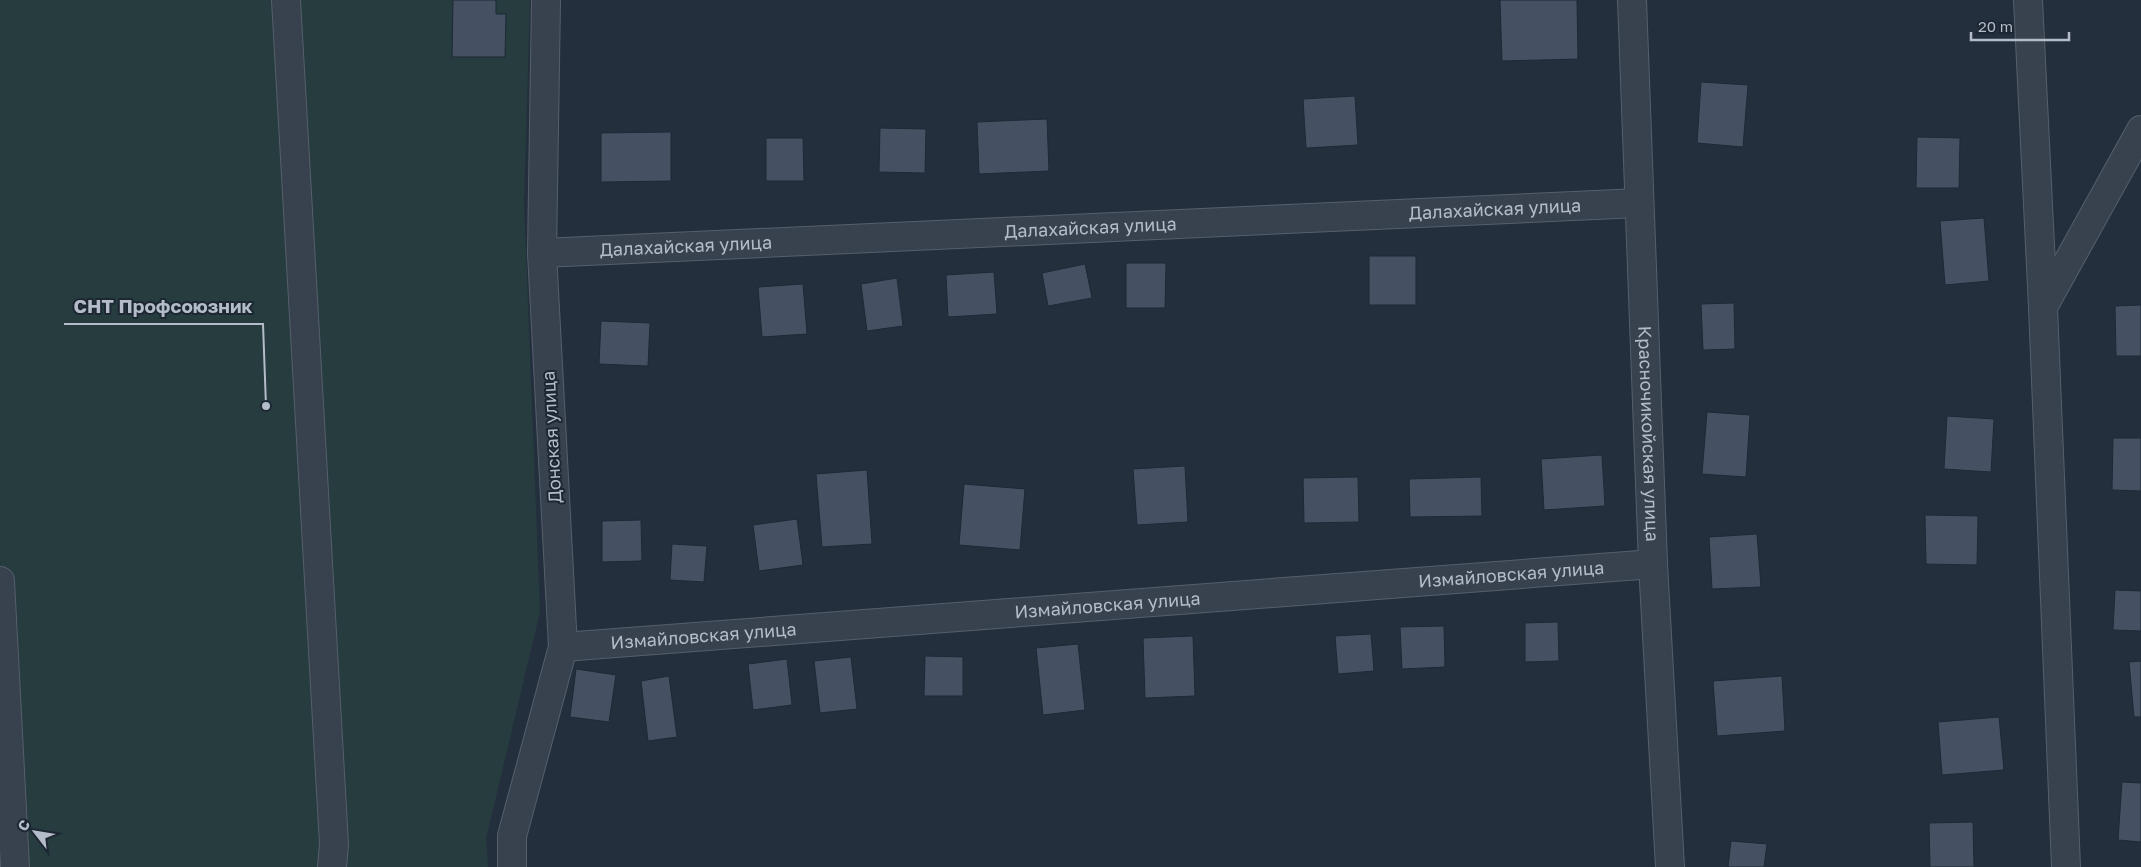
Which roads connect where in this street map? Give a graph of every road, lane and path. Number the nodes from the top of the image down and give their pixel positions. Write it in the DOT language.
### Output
graph roads {
  1 [pos="286,0"];
  2 [pos="546,0"];
  3 [pos="1632,0"];
  4 [pos="2028,0"];
  5 [pos="2141,130"];
  6 [pos="1639,203"];
  7 [pos="542,253"];
  8 [pos="2043,307"];
  9 [pos="1653,564"];
  10 [pos="0,581"];
  11 [pos="563,647"];
  12 [pos="15,867"];
  13 [pos="332,867"];
  14 [pos="512,867"];
  15 [pos="1670,867"];
  16 [pos="2066,867"];
  1 -- 13 [label="street"];
  2 -- 7 [label="street, Донская улица"];
  3 -- 6 [label="street, Красночикойская улица"];
  4 -- 8 [label="street"];
  5 -- 8 [label="street"];
  6 -- 7 [label="street, Далахайская улица"];
  6 -- 9 [label="street, Красночикойская улица"];
  7 -- 11 [label="street, Донская улица"];
  8 -- 16 [label="street"];
  9 -- 11 [label="street, Измайловская улица"];
  9 -- 15 [label="street, Красночикойская улица"];
  10 -- 12 [label="street"];
  11 -- 14 [label="street, Донская улица"];
}
